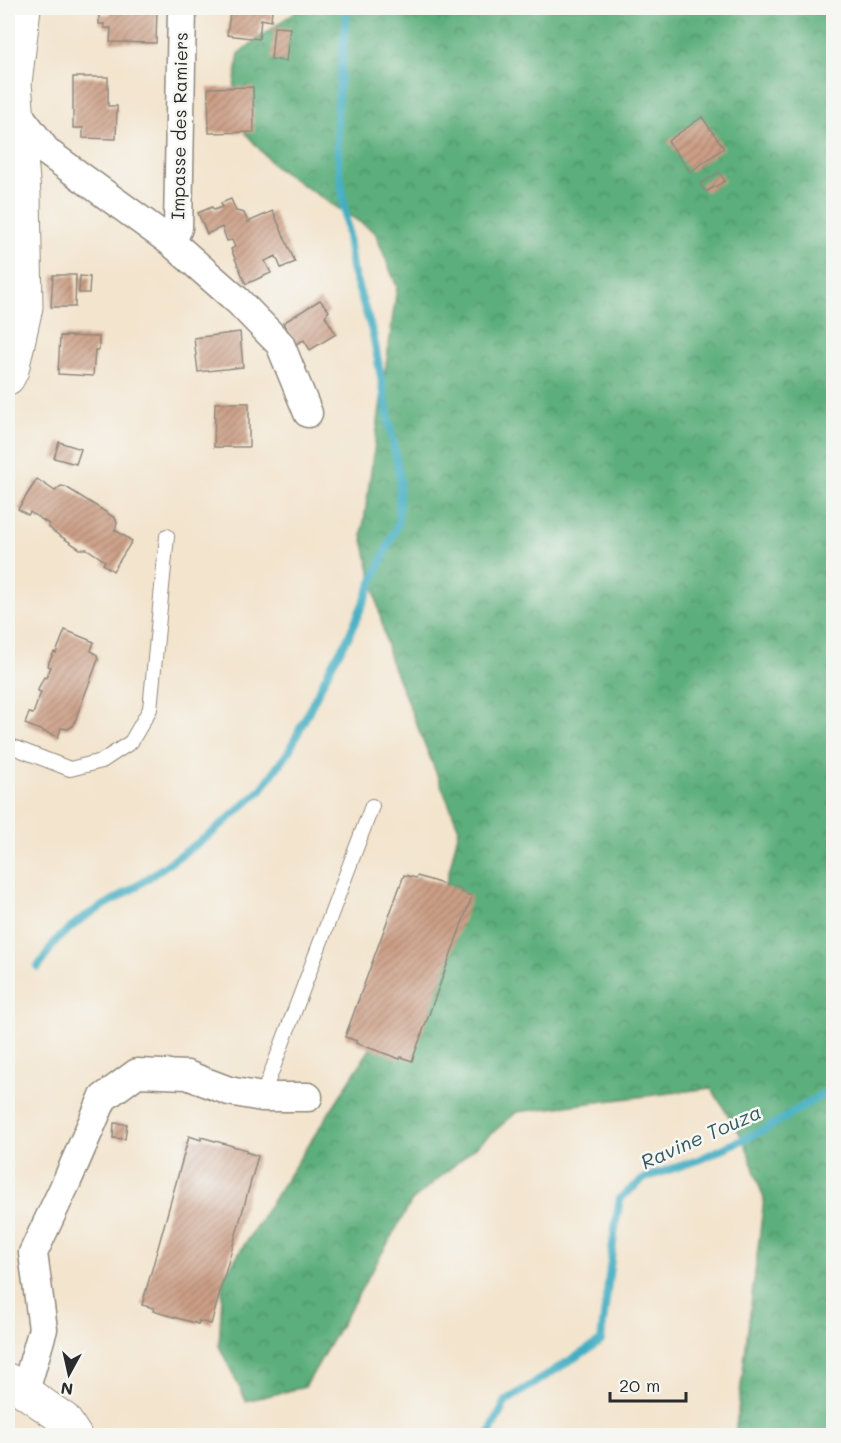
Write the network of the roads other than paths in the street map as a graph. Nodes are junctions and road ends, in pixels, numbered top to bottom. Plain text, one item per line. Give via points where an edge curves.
1 (24, 8) edge
2 (182, 8) edge
3 (18, 114) junction
4 (171, 242) junction
5 (14, 327) edge
6 (8, 378) edge
7 (308, 414) dead end
8 (167, 536) dead end
9 (8, 745) edge
10 (372, 806) dead end
11 (262, 1096) junction
12 (308, 1097) dead end
13 (16, 1386) edge
14 (75, 1436) edge

1 - 3 street via 15,83
2 - 4 street, Impasse des Ramiers via 178,228
3 - 4 street, Impasse des Ramiers via 47,152
3 - 5 street via 26,307
4 - 7 street, Impasse des Ramiers via 280,344
5 - 6 street via 12,370
8 - 9 lane via 150,709 131,742 102,761 70,769
10 - 11 lane
11 - 12 street
11 - 13 street via 229,1091 187,1075 137,1073 103,1098 33,1253 43,1329
13 - 14 street via 64,1419

